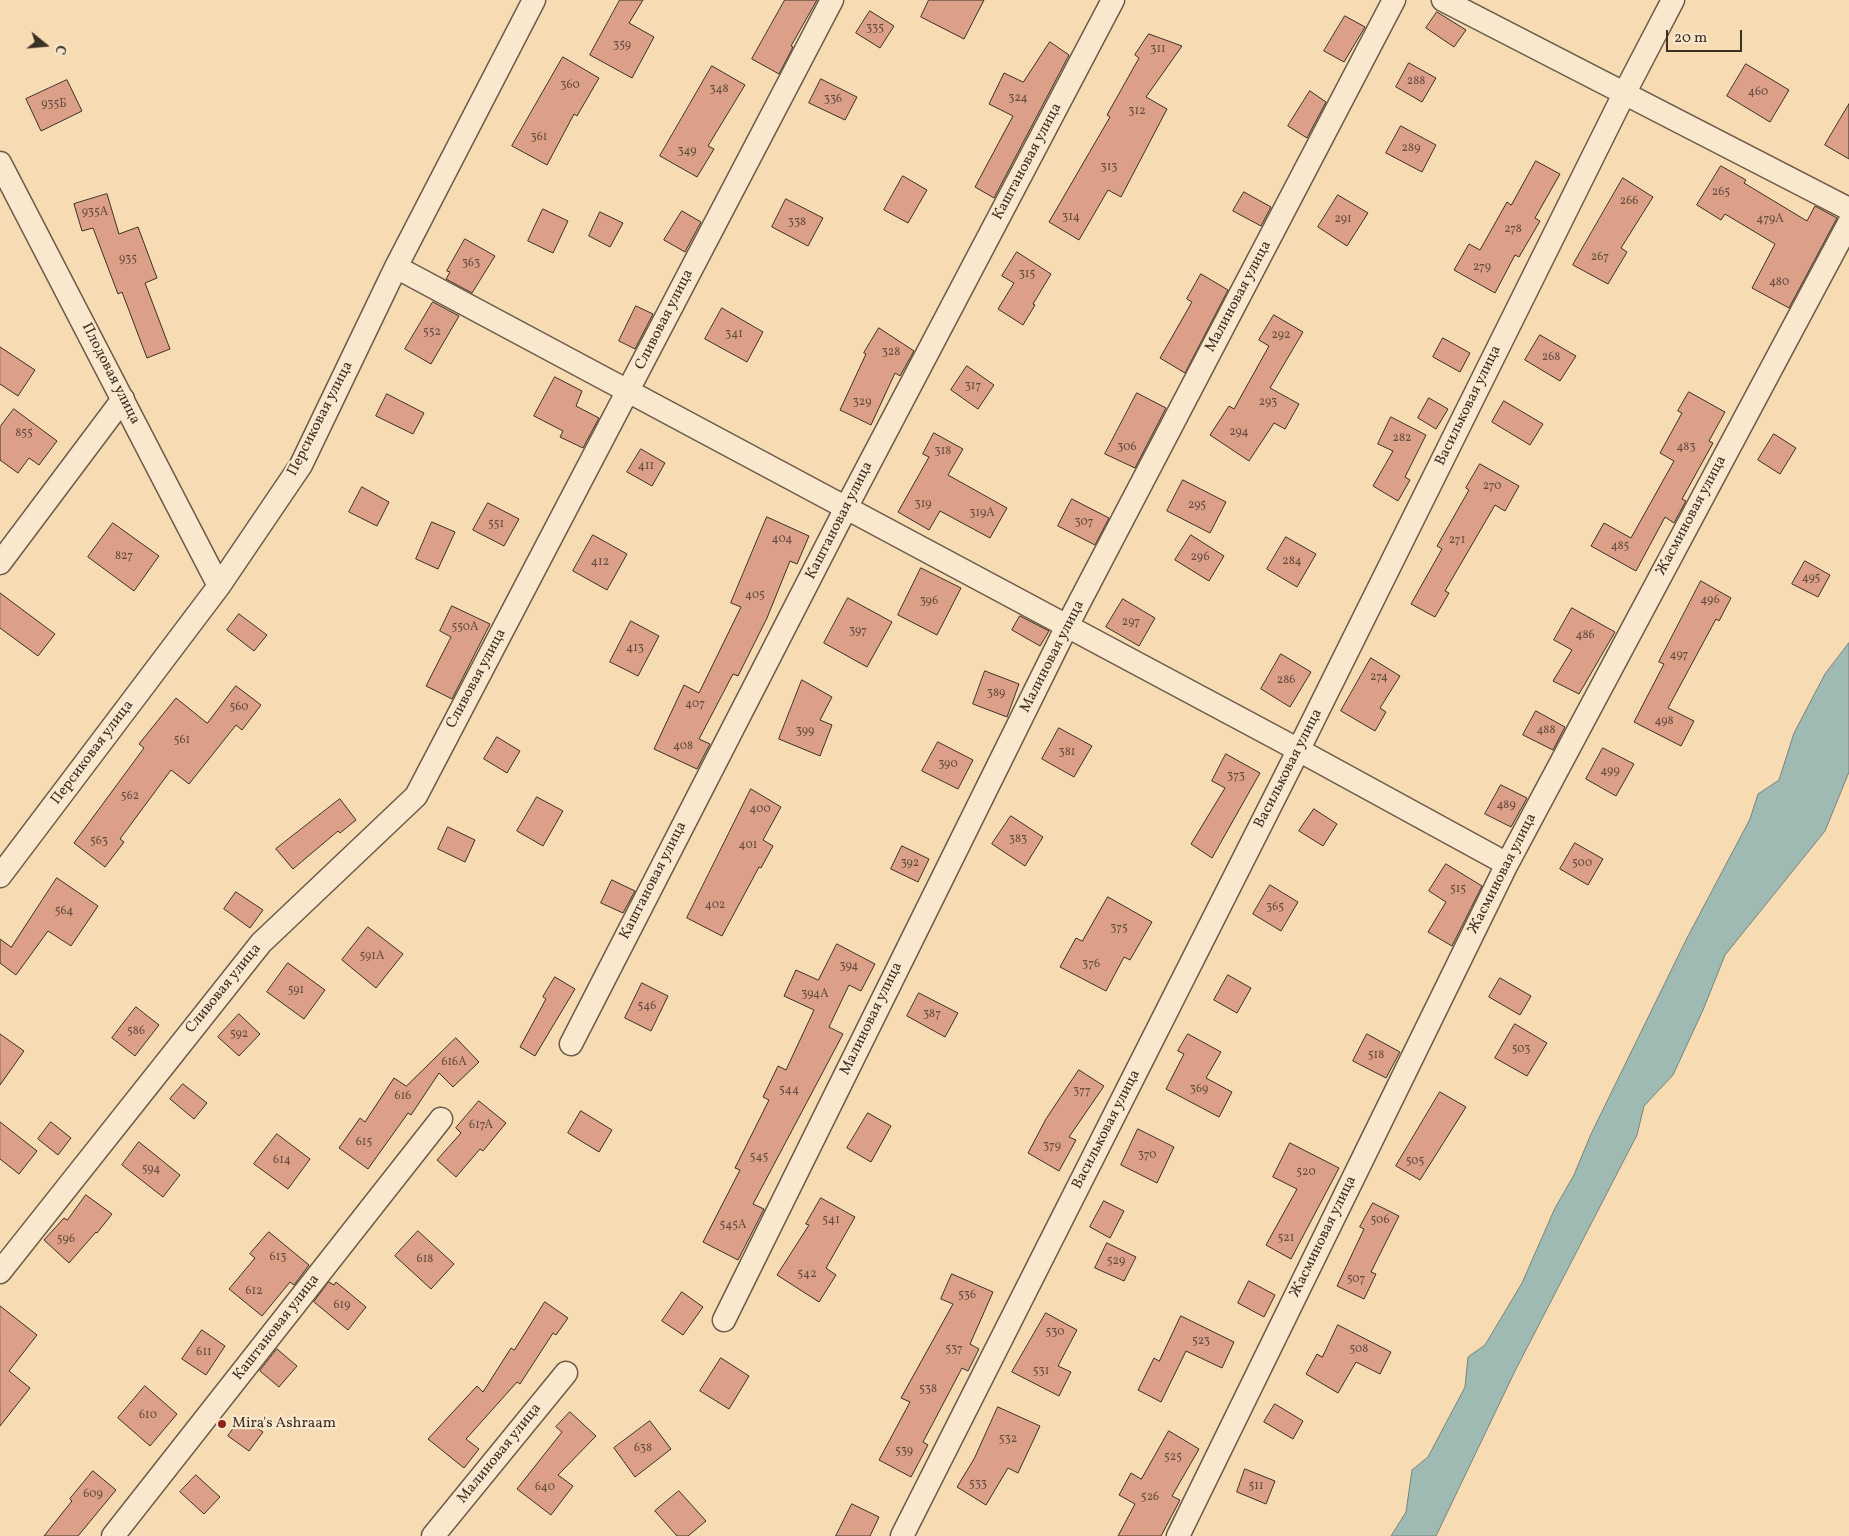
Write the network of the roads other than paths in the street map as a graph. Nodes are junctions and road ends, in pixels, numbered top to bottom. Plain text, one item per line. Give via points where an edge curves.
1 (534, 0) edge
2 (832, 0) edge
3 (1114, 0) edge
4 (1394, 0) edge
5 (1444, 0) edge
6 (1673, 0) edge
7 (1624, 94) junction
8 (0, 163) edge
9 (1849, 208) edge
10 (1849, 223) edge
11 (396, 267) junction
12 (628, 391) junction
13 (123, 400) junction
14 (846, 508) junction
15 (0, 563) edge
16 (219, 586) junction
17 (1067, 626) junction
18 (1298, 750) junction
19 (1506, 864) junction
20 (0, 876) edge
21 (571, 1044) dead end
22 (442, 1119) dead end
23 (0, 1272) edge
24 (724, 1320) dead end
25 (566, 1373) dead end
26 (113, 1536) edge
27 (434, 1536) edge
28 (902, 1536) edge
29 (1178, 1536) edge

1 - 11 street, Персиковая улица
2 - 12 street, Сливовая улица
3 - 14 street, Каштановая улица
4 - 17 street, Малиновая улица
5 - 7 street
6 - 7 street, Васильковая улица
7 - 9 street
7 - 18 street, Васильковая улица
8 - 13 street, Плодовая улица
10 - 19 street, Жасминовая улица
11 - 12 street
11 - 16 street, Персиковая улица via 301,465
12 - 14 street
12 - 23 street, Сливовая улица via 416,796 261,943
13 - 15 street
13 - 16 street, Плодовая улица
14 - 17 street
14 - 21 street, Каштановая улица
16 - 20 street, Персиковая улица
17 - 18 street
17 - 24 street, Малиновая улица
18 - 19 street
18 - 28 street, Васильковая улица
19 - 29 street, Жасминовая улица
22 - 26 street, Каштановая улица
25 - 27 street, Малиновая улица

